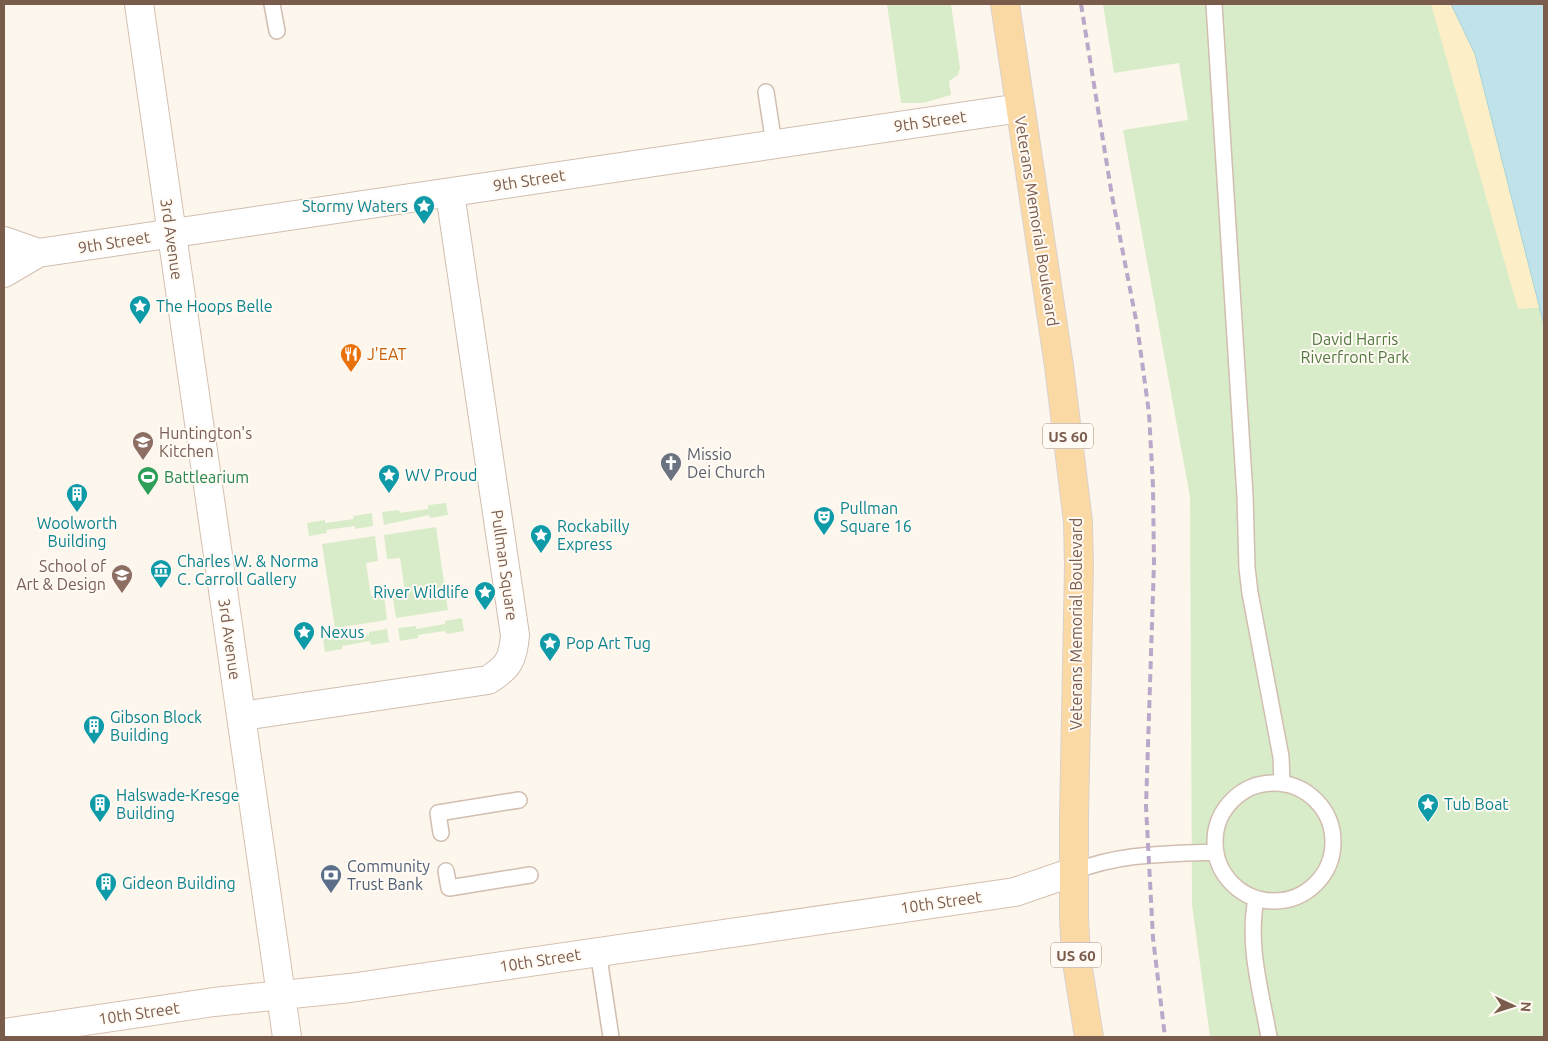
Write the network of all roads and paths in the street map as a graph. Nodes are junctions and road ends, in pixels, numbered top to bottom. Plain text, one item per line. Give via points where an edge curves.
1 (139, 4) edge
2 (272, 4) edge
3 (1005, 4) edge
4 (1214, 4) edge
5 (277, 31) dead end
6 (766, 92) dead end
7 (1020, 108) junction
8 (774, 144) junction
9 (450, 193) junction
10 (170, 233) junction
11 (4, 242) edge
12 (38, 254) junction
13 (4, 273) edge
14 (242, 716) junction
15 (1282, 784) junction
16 (519, 800) dead end
17 (441, 833) dead end
18 (1215, 852) junction
19 (446, 871) dead end
20 (1073, 872) junction
21 (530, 875) dead end
22 (1256, 899) junction
23 (598, 951) junction
24 (281, 996) junction
25 (4, 1033) edge
26 (288, 1037) edge
27 (611, 1037) edge
28 (1089, 1037) edge
29 (1270, 1037) edge

1 - 10 street, 3rd Avenue
2 - 5 lane
3 - 7 main road, Veterans Memorial Boulevard / US 60
4 - 15 lane via 1247,568 1281,757
6 - 8 lane
7 - 8 street, 9th Street
7 - 20 main road, Veterans Memorial Boulevard / US 60 via 1059,366 1078,522
8 - 9 street, 9th Street
9 - 10 street, 9th Street
9 - 14 street, Pullman Square via 515,635 514,654 503,671 488,680
10 - 12 street, 9th Street
10 - 14 street, 3rd Avenue
11 - 12 street, 9th Street
12 - 13 street, 9th Street
14 - 24 street, 3rd Avenue
15 - 18 lane via 1259,785 1240,793 1224,810 1216,830
15 - 22 lane via 1302,790 1319,804 1330,823 1333,844 1328,866 1316,884 1298,896 1277,902
16 - 17 lane via 438,813
18 - 20 lane via 1124,856
18 - 22 lane via 1223,873 1237,889
19 - 21 lane via 449,888
20 - 23 street, 10th Street via 1016,892
20 - 28 main road, Veterans Memorial Boulevard / US 60 via 1076,956
22 - 29 lane via 1252,919 1253,946
23 - 24 street, 10th Street
23 - 27 lane
24 - 25 street, 10th Street via 214,1002
24 - 26 street, 3rd Avenue

